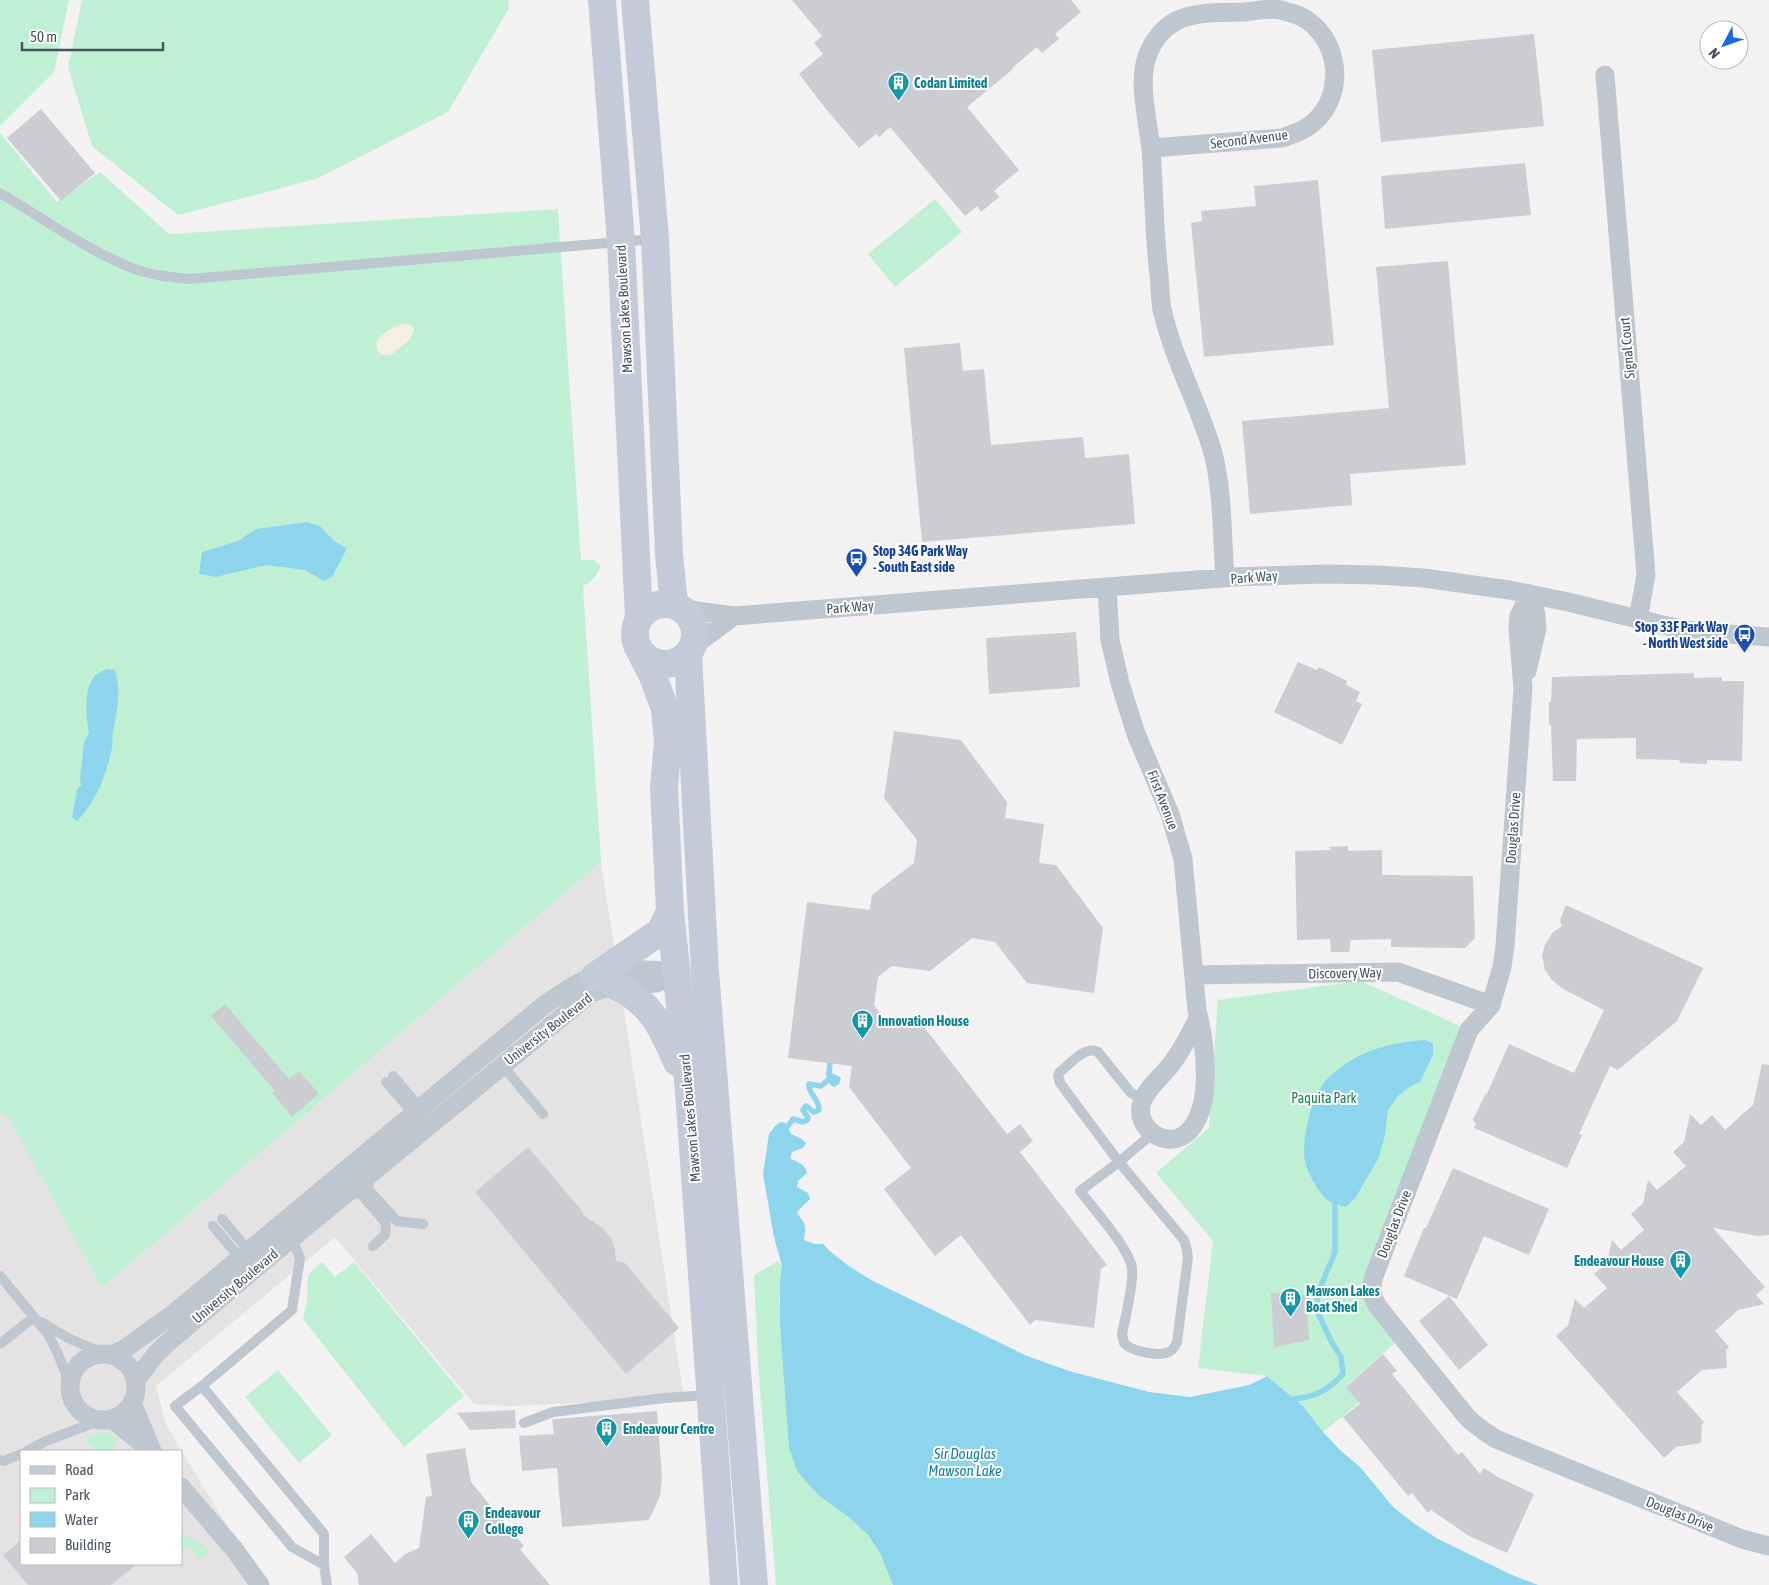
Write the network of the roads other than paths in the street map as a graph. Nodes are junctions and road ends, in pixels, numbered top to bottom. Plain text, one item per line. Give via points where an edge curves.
1 (602, 0) edge
2 (635, 0) edge
3 (1605, 75) dead end
4 (1151, 148) junction
5 (0, 193) edge
6 (655, 239) junction
7 (621, 242) junction
8 (1225, 578) junction
9 (1107, 587) junction
10 (1530, 594) junction
11 (678, 607) junction
12 (734, 616) junction
13 (639, 618) junction
14 (1638, 619) junction
15 (1769, 638) edge
16 (691, 651) junction
17 (642, 655) junction
18 (670, 911) junction
19 (705, 971) junction
20 (675, 972) junction
21 (1194, 975) junction
22 (605, 981) junction
23 (1490, 1005) junction
24 (1199, 1017) junction
25 (502, 1065) junction
26 (390, 1079) dead end
27 (689, 1091) junction
28 (1143, 1099) junction
29 (417, 1112) junction
30 (543, 1114) dead end
31 (1152, 1134) junction
32 (1120, 1162) junction
33 (361, 1185) junction
34 (298, 1210) junction
35 (222, 1219) dead end
36 (423, 1224) dead end
37 (213, 1226) dead end
38 (292, 1238) junction
39 (372, 1246) dead end
40 (245, 1255) junction
41 (0, 1276) edge
42 (34, 1317) junction
43 (0, 1344) edge
44 (107, 1355) junction
45 (136, 1381) junction
46 (70, 1384) junction
47 (202, 1386) junction
48 (711, 1395) junction
49 (132, 1403) junction
50 (106, 1419) junction
51 (524, 1423) dead end
52 (29, 1450) edge
53 (151, 1450) edge
54 (152, 1450) edge
55 (20, 1454) edge
56 (0, 1460) edge
57 (182, 1488) edge
58 (1769, 1546) edge
59 (324, 1565) junction
60 (260, 1585) edge
61 (328, 1585) edge
62 (724, 1585) edge
63 (754, 1585) edge

1 - 7 street, Mawson Lakes Boulevard
2 - 6 street
3 - 14 street, Signal Court via 1646,575
4 - 4 street, Second Avenue via 1144,86 1146,59 1157,37 1175,21 1192,16 1274,10 1300,16 1325,39 1335,67 1334,90 1323,112 1300,132 1282,138
4 - 8 street, Second Avenue via 1162,309 1213,454
5 - 7 lane via 62,232 131,268 190,279
6 - 7 lane
6 - 11 street via 669,554
7 - 13 street, Mawson Lakes Boulevard
8 - 9 street, Park Way
8 - 10 street, Park Way via 1377,575 1434,579
9 - 12 street, Park Way
9 - 21 street, First Avenue via 1110,640 1120,682 1136,734 1170,814 1183,859
10 - 14 street, Park Way
10 - 23 street, Douglas Drive via 1537,628 1523,688 1505,946
11 - 12 street, Park Way
11 - 13 street via 654,606
11 - 16 street via 690,616 694,626 696,636
12 - 16 street
13 - 17 street via 635,637
14 - 15 street, Park Way via 1699,632
16 - 17 street via 680,662 670,665 650,661
16 - 19 street, Mawson Lakes Boulevard
17 - 18 street, Mawson Lakes Boulevard via 666,717 668,742 664,787
18 - 20 street, Mawson Lakes Boulevard
18 - 22 street via 661,931
19 - 20 street
19 - 63 street, Mawson Lakes Boulevard
20 - 22 street, University Boulevard via 616,972
20 - 27 street, Mawson Lakes Boulevard
21 - 23 street, Discovery Way via 1398,972
21 - 24 street, First Avenue
22 - 25 street, University Boulevard via 602,988
22 - 27 street via 641,1002 662,1028
22 - 29 street, University Boulevard via 576,984 543,1006
23 - 58 street, Douglas Drive via 1469,1030 1374,1276 1372,1297 1478,1428 1742,1539
24 - 28 street via 1172,1063
24 - 31 street, First Avenue via 1205,1085 1200,1114 1188,1132 1178,1138 1167,1139
25 - 30 lane
25 - 33 street, University Boulevard
26 - 29 lane
27 - 48 street, Mawson Lakes Boulevard
28 - 31 street via 1140,1108 1142,1119
28 - 32 lane via 1131,1093 1094,1050 1087,1050 1058,1075 1060,1083
29 - 34 street, University Boulevard
31 - 32 lane
32 - 32 lane via 1186,1246 1188,1257 1177,1342 1164,1354 1133,1350 1124,1343 1122,1334 1133,1274 1131,1262 1080,1191
33 - 34 lane via 345,1181 316,1205
33 - 36 lane via 397,1221
33 - 38 street, University Boulevard
33 - 39 lane via 361,1194 386,1224 385,1235
34 - 40 street, University Boulevard
35 - 40 lane
37 - 40 lane
38 - 45 street, University Boulevard via 165,1345
38 - 47 lane via 300,1258 292,1310
40 - 44 street, University Boulevard via 152,1331 123,1350
41 - 42 lane
42 - 43 lane
42 - 44 lane via 68,1338
42 - 46 lane via 48,1334
44 - 45 street via 128,1365
44 - 46 street via 94,1355 81,1362
45 - 49 street
46 - 50 street via 72,1398 78,1408 89,1416
47 - 59 lane via 324,1534
47 - 59 lane via 175,1406 292,1547
48 - 51 lane via 553,1412
48 - 62 street, Mawson Lakes Boulevard
49 - 50 street via 124,1412
49 - 54 street
50 - 52 lane
50 - 53 street
55 - 56 lane
57 - 60 street
59 - 61 lane

